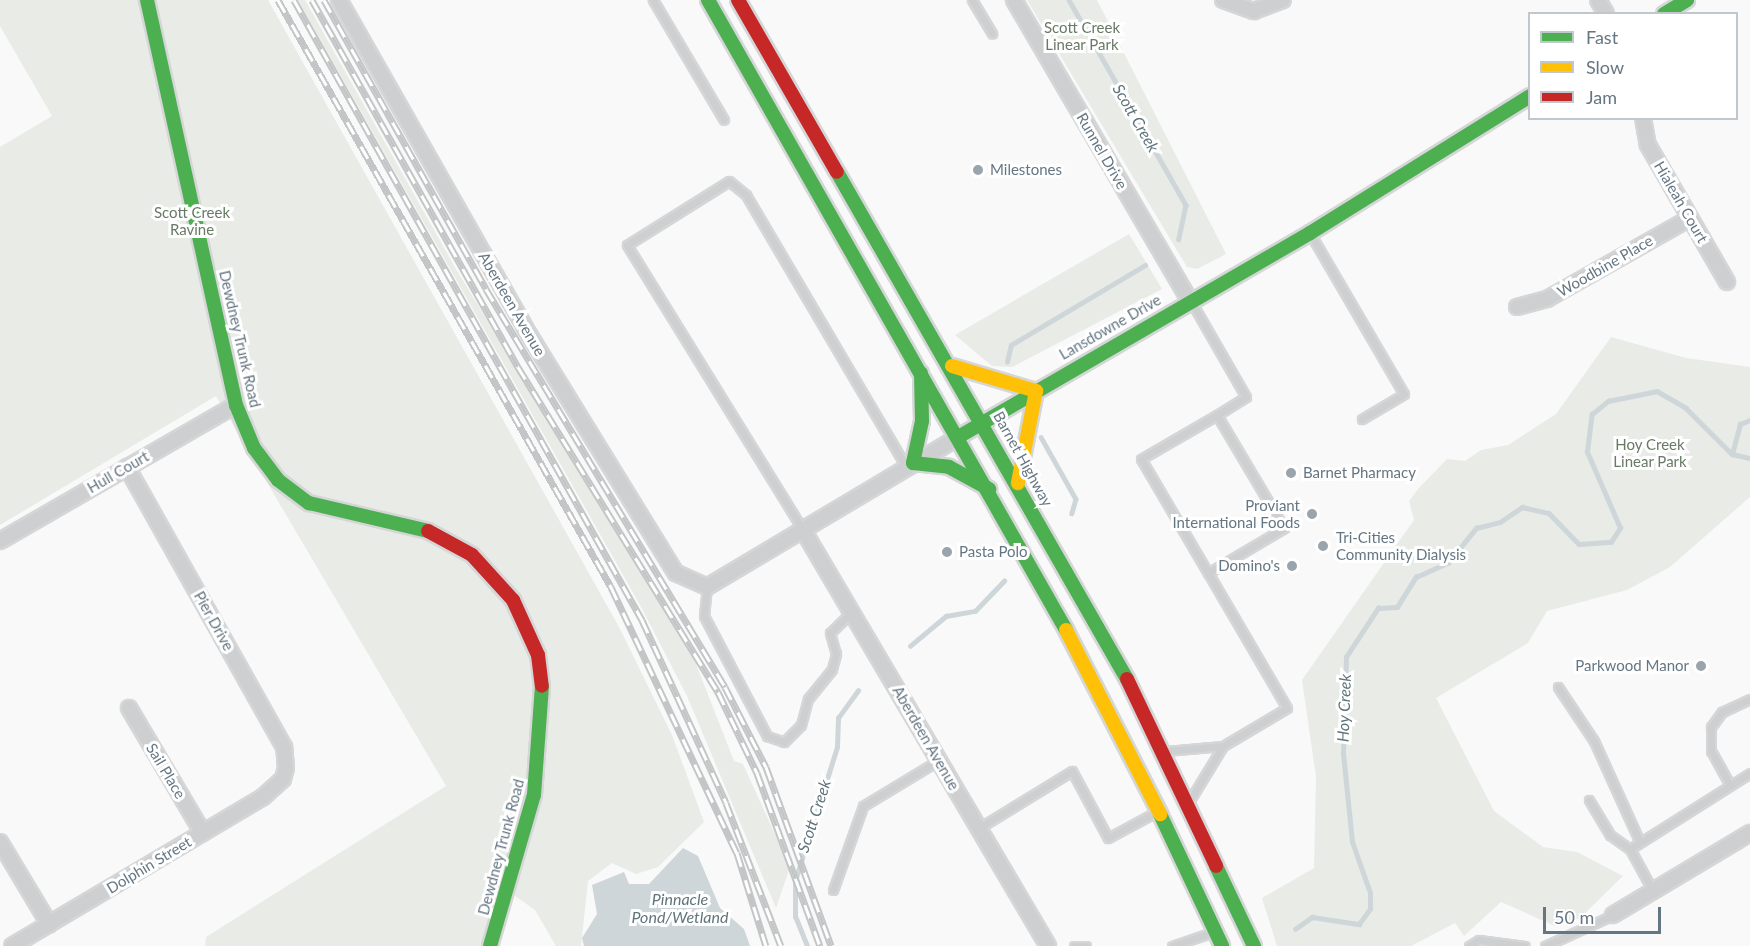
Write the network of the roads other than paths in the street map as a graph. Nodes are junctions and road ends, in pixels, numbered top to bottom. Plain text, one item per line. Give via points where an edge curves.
1 (147, 0) edge
2 (339, 0) edge
3 (653, 0) edge
4 (708, 0) edge
5 (738, 0) edge
6 (972, 0) edge
7 (1014, 0) edge
8 (1223, 0) edge
9 (1283, 0) edge
10 (1687, 0) edge
11 (1667, 12) edge
12 (992, 33) dead end
13 (1528, 97) edge
14 (724, 120) dead end
15 (1643, 120) edge
16 (1690, 218) junction
17 (1310, 233) junction
18 (1727, 282) dead end
19 (1190, 301) junction
20 (1517, 307) dead end
21 (951, 366) junction
22 (921, 370) junction
23 (1036, 391) junction
24 (236, 405) junction
25 (1217, 415) junction
26 (1362, 419) dead end
27 (983, 422) junction
28 (960, 436) junction
29 (910, 465) junction
30 (127, 467) junction
31 (1018, 483) junction
32 (990, 490) junction
33 (803, 530) junction
34 (0, 541) edge
35 (1208, 573) junction
36 (707, 586) junction
37 (852, 612) junction
38 (1558, 687) dead end
39 (1750, 699) edge
40 (129, 708) dead end
41 (1223, 746) junction
42 (1164, 752) junction
43 (939, 760) junction
44 (1750, 773) edge
45 (283, 778) joint
46 (1730, 785) junction
47 (1589, 800) dead end
48 (1189, 801) junction
49 (1162, 809) junction
50 (979, 828) junction
51 (203, 833) junction
52 (1750, 833) edge
53 (1639, 840) junction
54 (0, 843) edge
55 (1629, 849) junction
56 (833, 890) dead end
57 (1653, 891) junction
58 (1613, 915) joint
59 (49, 924) junction
60 (1216, 931) junction
61 (12, 946) edge
62 (490, 946) edge
63 (1048, 946) edge
64 (1074, 946) edge
65 (1086, 946) edge
66 (1172, 946) edge
67 (1222, 946) edge
68 (1254, 946) edge
69 (1469, 946) edge
70 (1525, 946) edge
71 (1545, 946) edge

1 - 24 main road, Dewdney Trunk Road
2 - 36 street, Aberdeen Avenue via 525,328 676,573
3 - 14 lane
4 - 22 main road
5 - 21 main road, Barnet Highway via 804,122
6 - 12 lane
7 - 19 street, Runnel Drive
8 - 9 street via 1254,11
10 - 11 main road
13 - 17 main road, Lansdowne Drive
15 - 16 street, Hialeah Court via 1648,145
16 - 18 street, Hialeah Court
16 - 20 street, Woodbine Place via 1547,299
17 - 19 main road, Lansdowne Drive
17 - 26 lane via 1404,394
19 - 23 main road, Lansdowne Drive
19 - 25 lane via 1246,397
21 - 23 main road
21 - 27 main road, Barnet Highway
22 - 28 main road
22 - 29 main road via 921,421
23 - 27 main road, Lansdowne Drive
23 - 31 main road
24 - 30 street, Hull Court
24 - 62 main road, Dewdney Trunk Road via 257,454 289,490 329,511 415,527 448,540 493,575 524,620 543,679 543,744 523,842
25 - 35 lane via 1284,528
25 - 35 lane via 1141,459
27 - 28 main road, Lansdowne Drive
27 - 31 main road, Barnet Highway
28 - 29 street, Lansdowne Drive
28 - 32 main road
29 - 32 main road via 949,467
29 - 33 street, Lansdowne Drive
29 - 33 lane via 746,195 729,181 627,245
30 - 34 street, Hull Court
30 - 45 street, Pier Drive via 284,747
31 - 42 main road, Barnet Highway
32 - 49 main road
33 - 36 street, Lansdowne Drive
33 - 37 street, Aberdeen Avenue
35 - 41 lane via 1287,708
36 - 37 lane via 704,616 767,736 784,742 801,725 808,699 832,669 836,654 830,633
37 - 43 street, Aberdeen Avenue
38 - 53 lane via 1594,741
39 - 46 lane via 1722,712 1711,727 1711,751
40 - 51 street, Sail Place
41 - 42 lane
41 - 48 lane
42 - 48 main road, Barnet Highway
43 - 50 street, Aberdeen Avenue
43 - 56 lane via 863,806
44 - 46 lane
45 - 51 street, Dolphin Street
46 - 53 lane
47 - 55 lane via 1610,835
48 - 68 main road, Barnet Highway
49 - 50 lane via 1108,838 1072,771
49 - 60 main road
50 - 63 street, Aberdeen Avenue
51 - 59 street, Dolphin Street
52 - 57 street
53 - 55 lane
54 - 59 street
55 - 57 lane
57 - 58 street
58 - 71 lane
59 - 61 street, Dolphin Street
60 - 66 lane
60 - 67 main road
64 - 65 lane via 1082,942
69 - 70 lane via 1479,940

